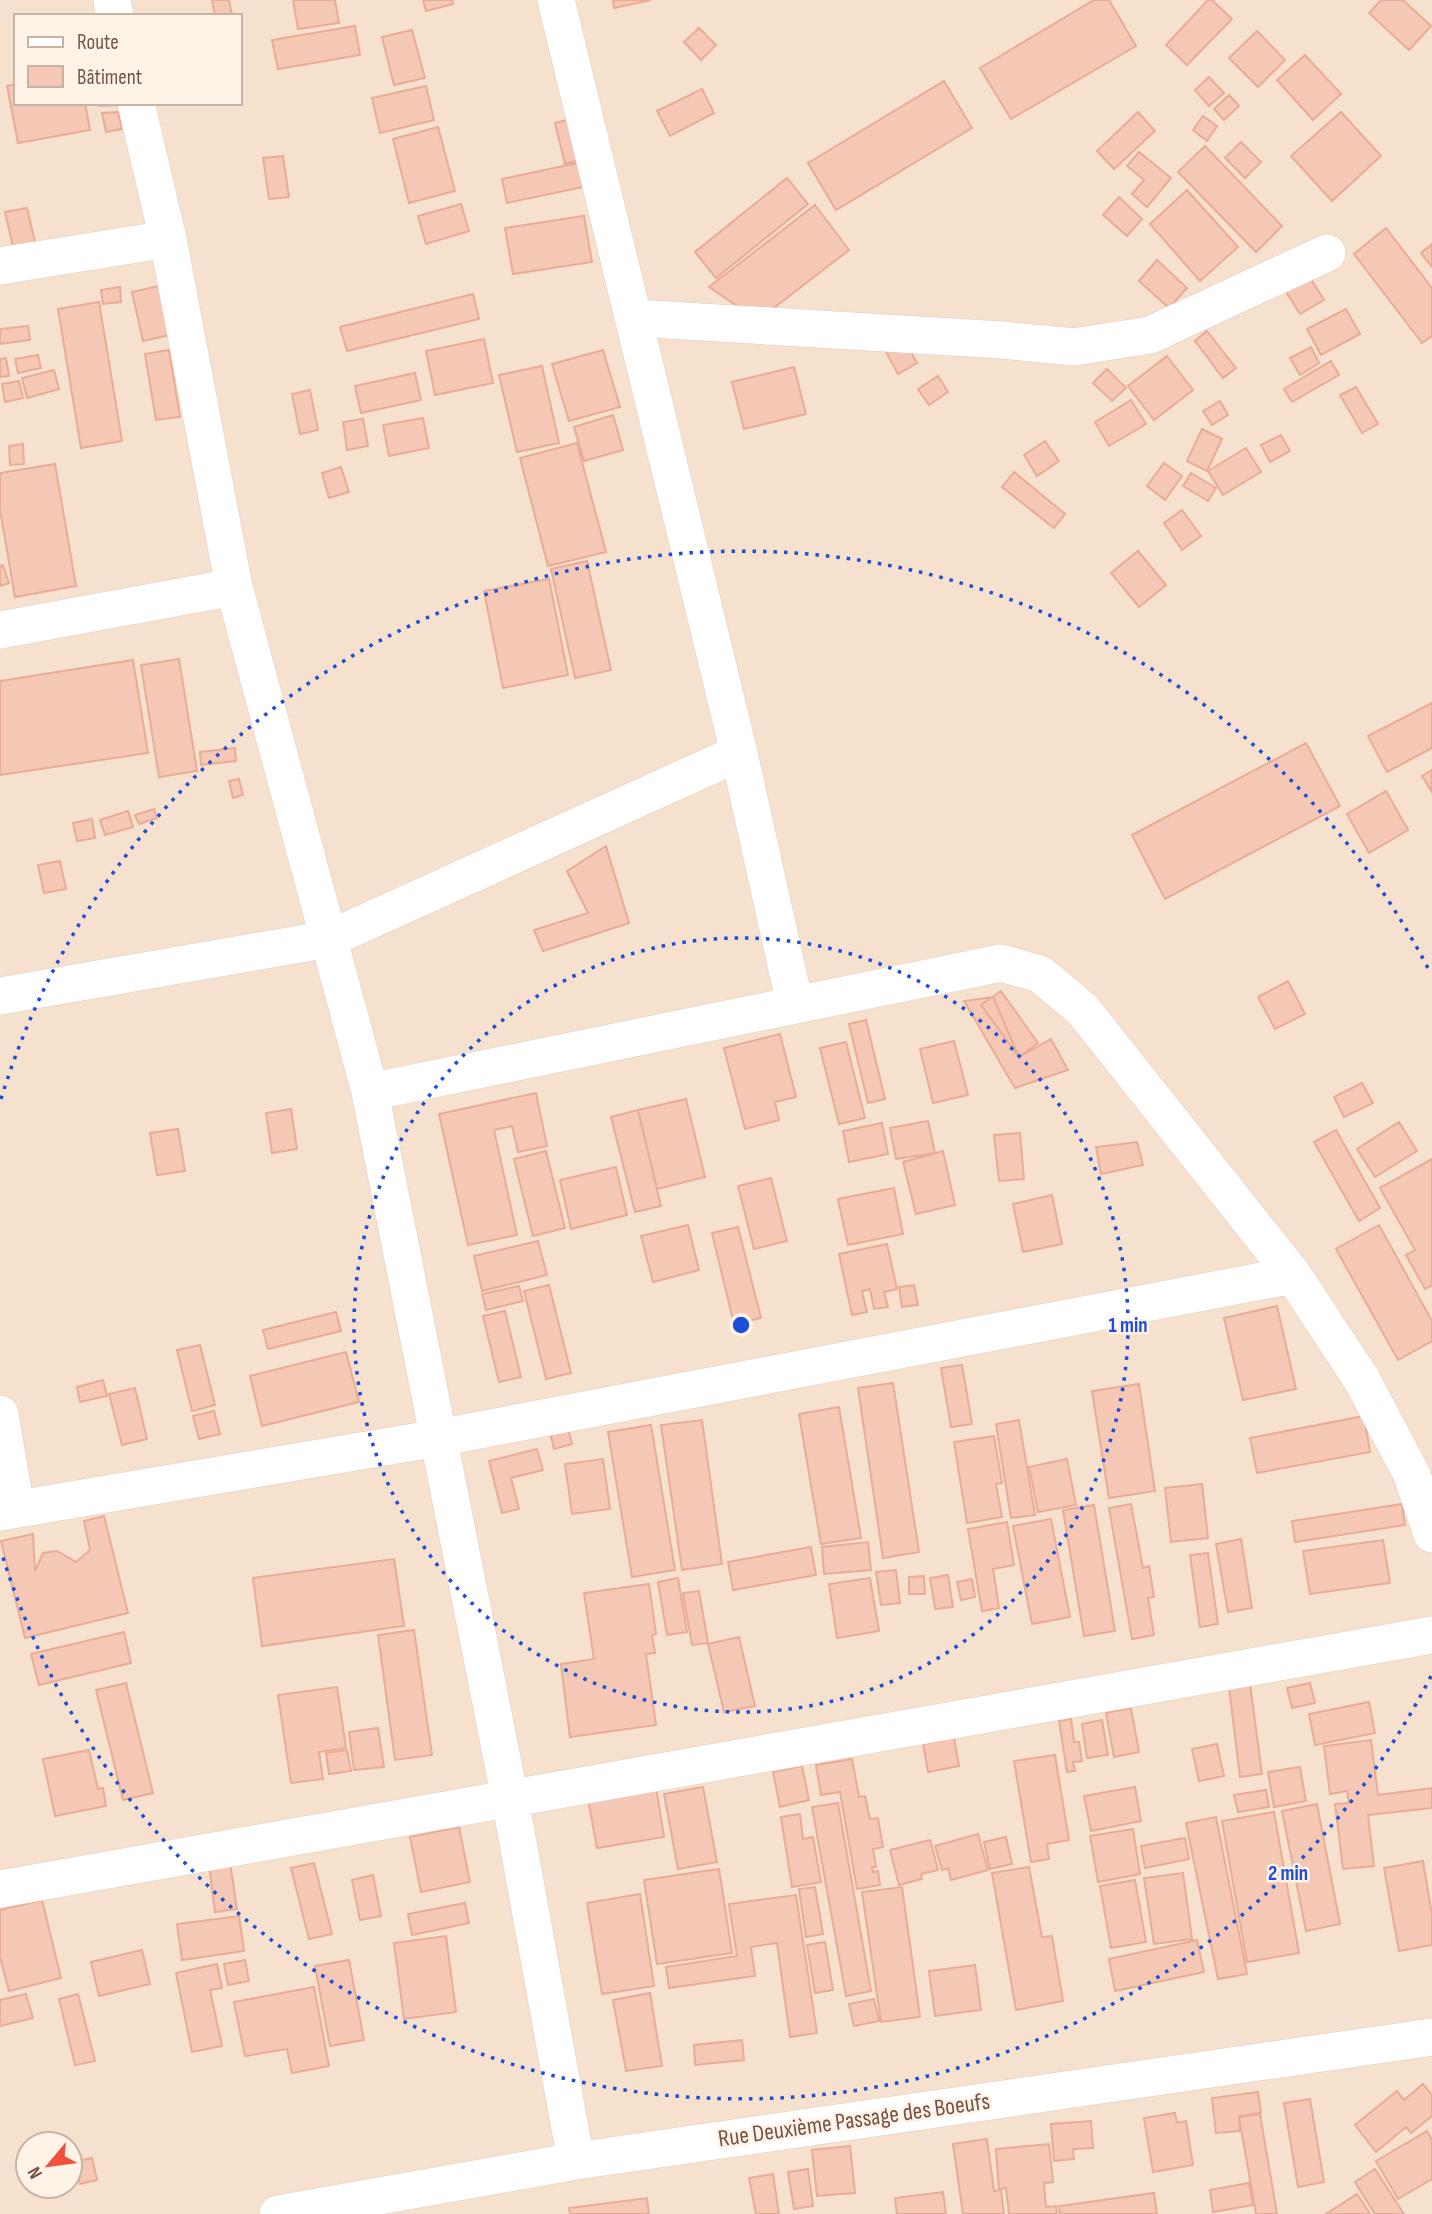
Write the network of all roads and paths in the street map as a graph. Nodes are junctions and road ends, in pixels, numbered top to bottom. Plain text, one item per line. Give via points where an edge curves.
1 (556, 0) edge
2 (136, 105) edge
3 (168, 239) junction
4 (1327, 253) dead end
5 (0, 266) edge
6 (635, 318) junction
7 (234, 587) junction
8 (0, 630) edge
9 (739, 753) junction
10 (329, 939) junction
11 (0, 996) edge
12 (794, 1005) junction
13 (370, 1092) junction
14 (1293, 1275) junction
15 (0, 1413) edge
16 (438, 1438) junction
17 (8, 1511) edge
18 (1432, 1534) edge
19 (1432, 1634) edge
20 (510, 1799) junction
21 (0, 1889) edge
22 (1432, 2037) edge
23 (576, 2161) junction
24 (330, 2209) edge
25 (278, 2214) edge

1 - 6 street
2 - 3 street
3 - 5 street
3 - 7 street
4 - 6 street via 1150,335 1074,347
6 - 9 street
7 - 8 street
7 - 10 street
9 - 10 street
9 - 12 street
10 - 11 street
10 - 13 street
12 - 13 street
12 - 14 street via 1001,963 1040,974 1083,1010
13 - 16 street
14 - 16 street
14 - 18 street via 1368,1392 1412,1475
15 - 17 street
16 - 17 street
16 - 20 street
19 - 20 street
20 - 21 street
20 - 23 street
22 - 23 street, Rue Deuxième Passage des Boeufs
23 - 24 street, Rue Deuxième Passage des Boeufs
24 - 25 street, Rue Deuxième Passage des Boeufs

